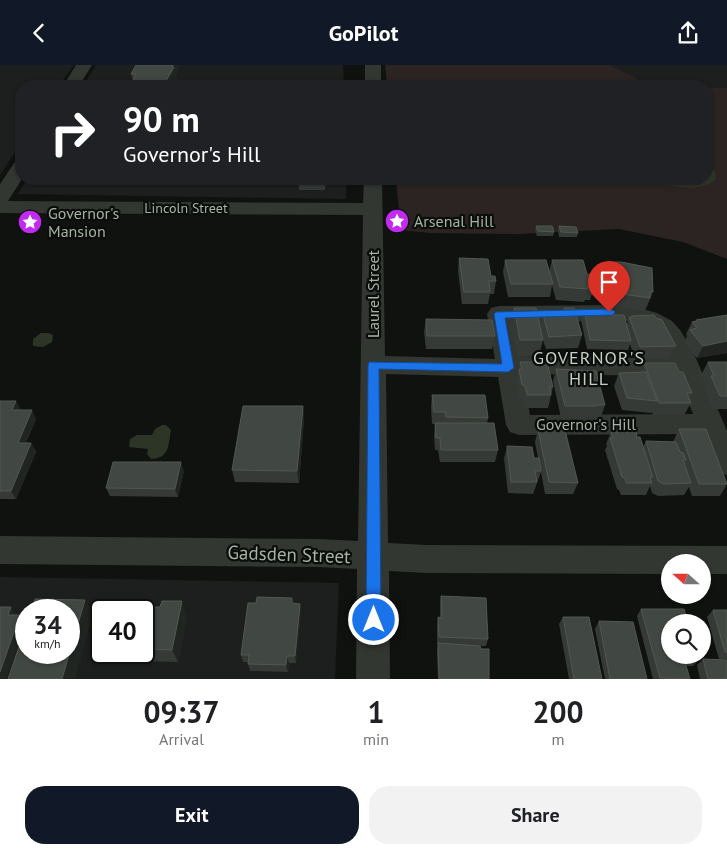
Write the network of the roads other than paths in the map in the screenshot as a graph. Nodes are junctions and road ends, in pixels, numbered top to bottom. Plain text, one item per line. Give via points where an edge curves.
1 (84, 65) edge
2 (373, 65) edge
3 (75, 80) edge
4 (373, 80) edge
5 (15, 175) edge
6 (373, 185) edge
7 (0, 199) edge
8 (0, 207) edge
9 (373, 209) junction
10 (373, 365) junction
11 (508, 367) junction
12 (687, 367) junction
13 (710, 423) junction
14 (727, 465) edge
15 (0, 550) edge
16 (374, 557) junction
17 (727, 560) edge
18 (373, 679) edge

1 - 3 street
2 - 4 street
5 - 7 street
6 - 9 street, Laurel Street
8 - 9 street, Lincoln Street
9 - 10 street, Laurel Street
10 - 11 street
10 - 16 street, Laurel Street
11 - 12 street
11 - 12 street, Governor's Hill via 499,314 609,312 643,317 666,329
11 - 13 street, Governor's Hill via 519,425
12 - 13 street, Governor's Hill
13 - 14 street, Governor's Hill
15 - 16 street, Gadsden Street via 319,553
16 - 17 street, Gadsden Street
16 - 18 street, Laurel Street

